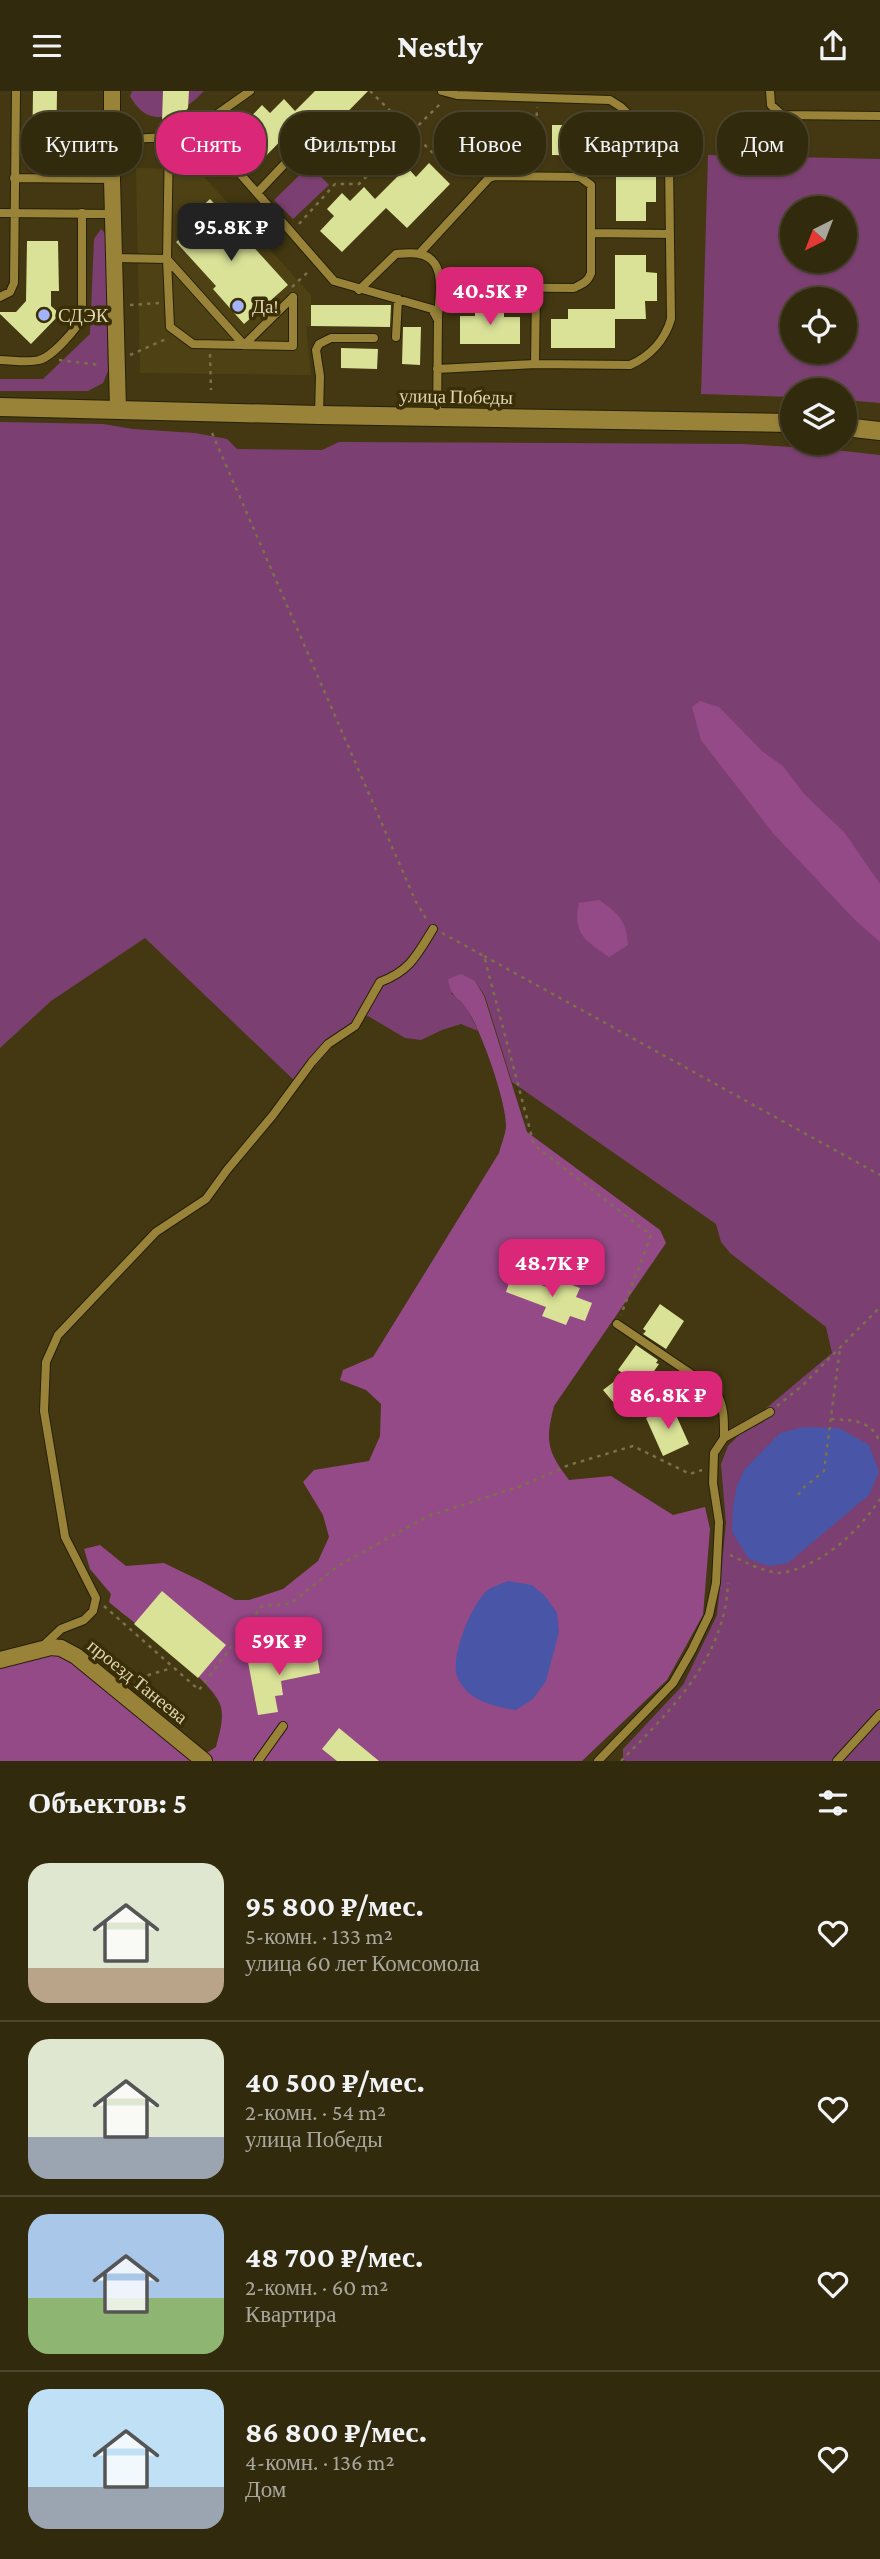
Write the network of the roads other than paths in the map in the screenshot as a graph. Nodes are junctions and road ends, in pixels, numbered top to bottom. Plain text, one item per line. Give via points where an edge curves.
1 (16, 91) edge
2 (112, 91) edge
3 (250, 91) edge
4 (770, 91) edge
5 (445, 93) edge
6 (112, 112) edge
7 (220, 112) edge
8 (880, 116) edge
9 (280, 169) edge
10 (112, 175) edge
11 (168, 175) edge
12 (241, 175) edge
13 (14, 178) junction
14 (112, 179) junction
15 (257, 193) junction
16 (0, 213) edge
17 (14, 213) junction
18 (82, 213) junction
19 (114, 214) junction
20 (591, 233) junction
21 (670, 234) junction
22 (419, 254) junction
23 (115, 258) junction
24 (167, 259) junction
25 (440, 287) junction
26 (536, 287) junction
27 (359, 290) junction
28 (0, 297) edge
29 (398, 299) junction
30 (438, 320) junction
31 (396, 337) dead end
32 (373, 338) dead end
33 (244, 345) junction
34 (0, 361) edge
35 (535, 364) junction
36 (437, 369) junction
37 (0, 407) edge
38 (118, 409) junction
39 (319, 415) junction
40 (437, 417) junction
41 (780, 423) edge
42 (857, 429) edge
43 (880, 432) edge
44 (433, 929) road end
45 (617, 1324) road end
46 (770, 1412) road end
47 (723, 1438) junction
48 (38, 1650) junction
49 (0, 1660) edge
50 (880, 1714) edge
51 (283, 1726) dead end
52 (204, 1761) edge
53 (258, 1761) edge
54 (598, 1761) edge
55 (837, 1761) edge

1 - 13 lane
2 - 6 street
3 - 7 lane
4 - 8 lane via 771,105 782,115
5 - 21 lane via 610,100 665,150
9 - 15 lane
10 - 14 street
11 - 24 lane
12 - 15 lane
13 - 14 lane
13 - 17 lane
14 - 19 street
15 - 27 lane via 334,281
16 - 17 lane
17 - 18 lane
17 - 28 lane via 14,283
18 - 19 lane
18 - 34 lane via 79,325 38,361
19 - 23 street
20 - 21 lane
20 - 22 lane via 591,185 587,180 495,176
20 - 26 lane via 589,279 574,288
21 - 35 lane via 671,319 648,354 630,365
22 - 25 lane via 432,259 438,268
22 - 27 lane via 396,254
23 - 24 lane
23 - 38 street
24 - 33 lane
24 - 33 lane via 170,327 193,344
25 - 26 lane
25 - 30 lane
26 - 35 lane
27 - 29 lane
29 - 30 lane via 427,306
29 - 31 lane
30 - 36 lane
32 - 39 lane via 331,338 319,344
33 - 33 lane via 293,297 293,346
35 - 36 lane
36 - 40 lane
37 - 38 street, улица Победы
38 - 39 street, улица Победы
39 - 40 street, улица Победы
40 - 41 street, улица Победы
42 - 43 street
44 - 48 lane via 411,964 380,982 355,1026 328,1044 312,1062 206,1199 156,1232 58,1335 46,1362 44,1411 65,1537 96,1598 93,1611 84,1620 61,1629
45 - 47 lane via 715,1391 724,1412
46 - 47 lane
47 - 54 lane via 714,1454 719,1522 716,1583 709,1615 673,1683
48 - 49 street, проезд Танеева
48 - 52 street, проезд Танеева via 61,1648 76,1656
50 - 55 lane
51 - 53 lane

